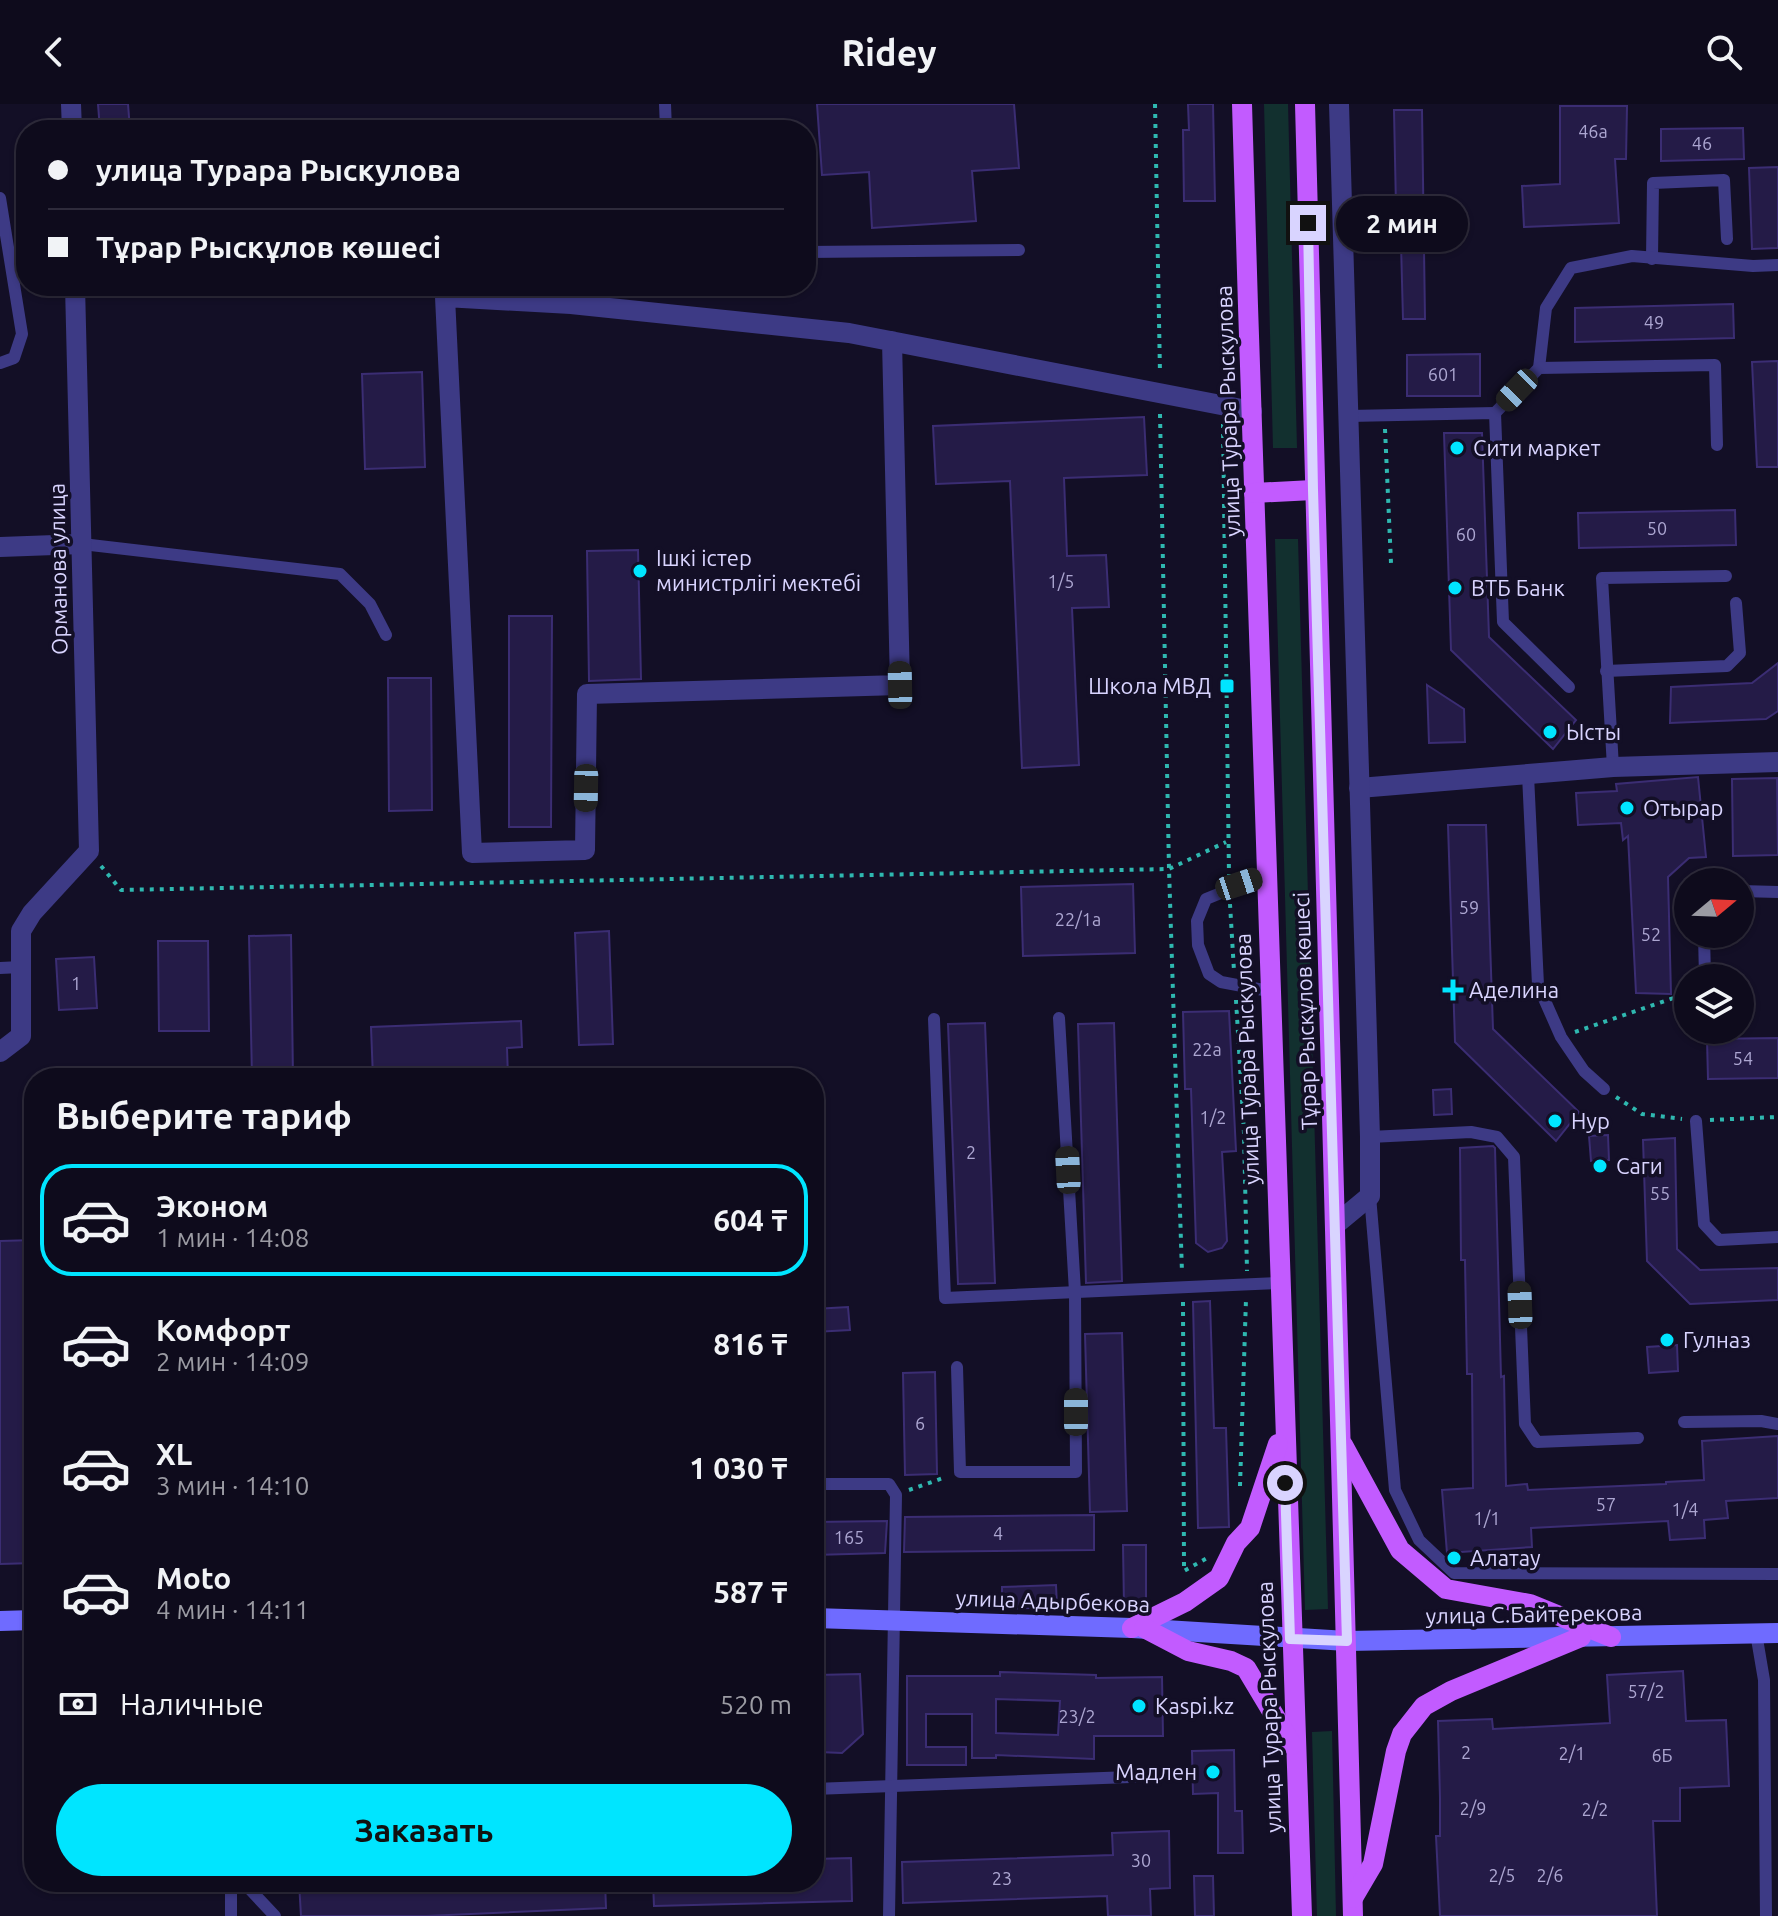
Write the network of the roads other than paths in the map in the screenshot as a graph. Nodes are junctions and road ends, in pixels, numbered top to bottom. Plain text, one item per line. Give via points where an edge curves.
1 (1242, 104) edge
2 (1305, 104) edge
3 (1339, 104) edge
4 (0, 198) edge
5 (1727, 239) dead end
6 (1019, 250) dead end
7 (816, 252) edge
8 (1652, 259) junction
9 (1778, 265) edge
10 (75, 296) edge
11 (892, 341) junction
12 (0, 363) edge
13 (1539, 368) junction
14 (1252, 411) junction
15 (1495, 413) junction
16 (1349, 416) junction
17 (1717, 445) dead end
18 (1313, 490) junction
19 (1254, 493) junction
20 (82, 544) junction
21 (0, 547) edge
22 (1726, 576) dead end
23 (1736, 603) dead end
24 (386, 635) dead end
25 (1606, 671) junction
26 (1569, 687) dead end
27 (1778, 762) edge
28 (1613, 767) junction
29 (1528, 775) junction
30 (1359, 788) junction
31 (1265, 875) junction
32 (1754, 891) edge
33 (1778, 892) edge
34 (10, 968) edge
35 (1269, 991) junction
36 (1059, 1018) dead end
37 (934, 1019) dead end
38 (0, 1052) edge
39 (1604, 1089) road end
40 (1696, 1121) road end
41 (1370, 1137) junction
42 (1370, 1196) junction
43 (1335, 1225) junction
44 (1778, 1237) edge
45 (1277, 1283) junction
46 (1075, 1292) junction
47 (957, 1367) dead end
48 (1684, 1422) dead end
49 (1778, 1424) edge
50 (1283, 1428) junction
51 (1638, 1438) dead end
52 (1342, 1442) junction
53 (824, 1484) edge
54 (1778, 1574) edge
55 (824, 1618) edge
56 (894, 1619) junction
57 (24, 1620) edge
58 (0, 1621) edge
59 (1138, 1628) junction
60 (1756, 1633) junction
61 (1778, 1633) edge
62 (1581, 1637) junction
63 (1611, 1637) junction
64 (1290, 1639) junction
65 (1347, 1641) junction
66 (1764, 1680) junction
67 (1778, 1680) edge
68 (1295, 1749) junction
69 (1157, 1776) dead end
70 (890, 1787) junction
71 (824, 1789) edge
72 (231, 1892) edge
73 (252, 1892) edge
74 (1353, 1907) edge
75 (231, 1916) edge
76 (275, 1916) edge
77 (889, 1916) edge
78 (1302, 1916) edge
79 (1766, 1916) edge

1 - 14 main road, улица Турара Рыскулова
2 - 18 main road, Тұрар Рыскұлов көшесі
3 - 16 street
4 - 12 lane via 22,334 14,358
5 - 8 lane via 1724,180 1653,183
6 - 7 lane
8 - 9 lane
8 - 13 lane via 1632,256 1571,268 1546,308
10 - 20 street, Орманова улица
11 - 11 street via 571,304 445,297 472,853 585,850 587,694 900,685
11 - 14 street
13 - 15 lane
13 - 17 lane via 1715,365
14 - 19 main road, улица Турара Рыскулова
15 - 16 lane
15 - 26 lane via 1503,622
16 - 30 street
18 - 19 main road
18 - 43 main road, Тұрар Рыскұлов көшесі
19 - 31 main road, улица Турара Рыскулова
20 - 21 street
20 - 24 lane via 340,574 370,604
20 - 34 street, Орманова улица via 89,851 32,913
22 - 25 lane via 1602,578
23 - 25 lane via 1740,653 1727,666
25 - 28 lane
27 - 28 street
28 - 29 street
29 - 30 street
29 - 39 lane via 1538,985 1561,1037
30 - 41 street
31 - 35 main road, улица Турара Рыскулова
31 - 35 lane via 1206,899 1197,921 1198,945 1209,974 1221,982
32 - 33 lane
34 - 38 street via 21,1036
35 - 45 main road, улица Турара Рыскулова
36 - 46 lane
37 - 46 lane via 945,1298
40 - 44 lane via 1704,1224 1719,1240
41 - 42 street
41 - 51 lane via 1471,1132 1497,1137 1514,1157 1525,1424 1537,1442
42 - 43 street
42 - 54 lane via 1395,1490 1419,1540 1454,1573
43 - 52 main road, Тұрар Рыскұлов көшесі
45 - 46 lane
45 - 50 main road, улица Турара Рыскулова
46 - 47 lane via 1076,1472 960,1472
48 - 49 lane
50 - 59 main road via 1250,1528 1219,1578
50 - 64 main road, улица Турара Рыскулова
52 - 63 main road via 1395,1542 1446,1589 1530,1604
52 - 65 main road, Тұрар Рыскұлов көшесі
53 - 56 lane via 889,1484 896,1495
55 - 56 main road, улица Адырбекова
56 - 59 main road, улица Адырбекова
56 - 70 lane
57 - 58 main road
59 - 64 main road, улица Адырбекова
59 - 68 main road via 1188,1651 1246,1668
60 - 61 main road, улица С.Байтерекова
60 - 63 main road, улица С.Байтерекова
60 - 66 lane
62 - 63 main road, улица С.Байтерекова
62 - 65 main road, улица С.Байтерекова
62 - 74 main road via 1451,1691 1413,1718 1396,1751 1373,1864
64 - 65 main road, улица С.Байтерекова
64 - 68 main road, улица Турара Рыскулова
65 - 74 main road, Тұрар Рыскұлов көшесі
66 - 67 lane
66 - 79 lane
68 - 78 main road, улица Турара Рыскулова
69 - 70 lane
70 - 71 lane
70 - 77 lane
72 - 75 lane
73 - 76 lane

